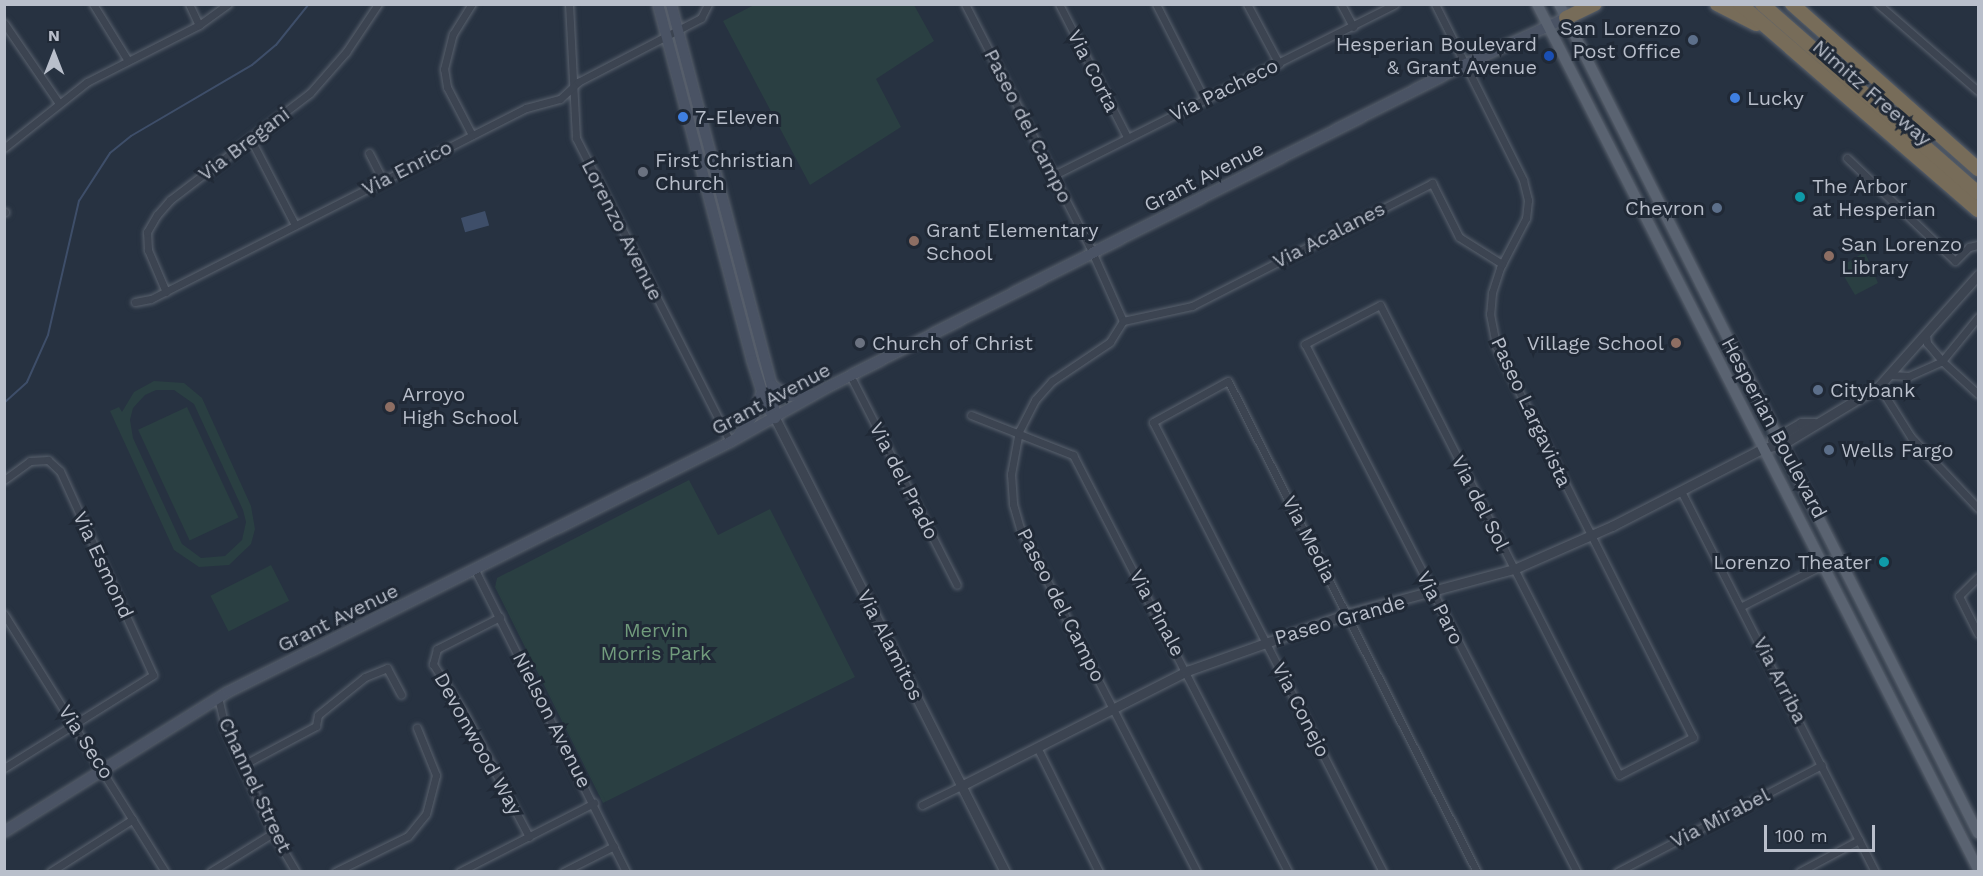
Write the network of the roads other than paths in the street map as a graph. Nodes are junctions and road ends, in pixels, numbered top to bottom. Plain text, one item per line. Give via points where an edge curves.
1 (93, 4) edge
2 (189, 4) edge
3 (228, 4) edge
4 (378, 4) edge
5 (472, 4) edge
6 (569, 4) edge
7 (658, 4) edge
8 (671, 4) edge
9 (708, 4) edge
10 (965, 4) edge
11 (1059, 4) edge
12 (1156, 4) edge
13 (1247, 4) edge
14 (1341, 4) edge
15 (1395, 4) edge
16 (1435, 4) edge
17 (1537, 4) edge
18 (1559, 4) edge
19 (1595, 4) edge
20 (1717, 4) edge
21 (1740, 4) edge
22 (1762, 4) edge
23 (1792, 4) edge
24 (1878, 4) edge
25 (1566, 18) junction
26 (4, 22) edge
27 (200, 25) junction
28 (1548, 26) junction
29 (1353, 27) junction
30 (1769, 30) junction
31 (672, 33) junction
32 (127, 59) junction
33 (1279, 64) junction
34 (1466, 64) junction
35 (1977, 88) edge
36 (571, 90) junction
37 (1205, 100) junction
38 (58, 102) junction
39 (472, 135) junction
40 (1127, 137) junction
41 (251, 140) junction
42 (4, 148) edge
43 (369, 153) dead end
44 (1847, 158) dead end
45 (1978, 169) edge
46 (1054, 175) junction
47 (383, 181) junction
48 (1978, 193) edge
49 (1978, 210) edge
50 (295, 225) junction
51 (1978, 245) edge
52 (1094, 254) junction
53 (1502, 264) junction
54 (1978, 276) edge
55 (166, 292) junction
56 (135, 302) dead end
57 (1978, 317) edge
58 (1123, 321) junction
59 (1926, 335) junction
60 (1305, 344) joint
61 (1942, 361) junction
62 (1890, 375) junction
63 (851, 377) junction
64 (1879, 386) junction
65 (767, 387) junction
66 (1978, 394) edge
67 (815, 395) junction
68 (971, 415) dead end
69 (776, 418) junction
70 (1152, 422) joint
71 (1019, 430) junction
72 (1780, 439) junction
73 (733, 441) junction
74 (1764, 448) junction
75 (4, 480) edge
76 (1682, 491) junction
77 (1978, 508) edge
78 (1590, 536) junction
79 (1840, 556) junction
80 (1825, 564) junction
81 (1514, 569) junction
82 (475, 570) junction
83 (1978, 577) edge
84 (957, 585) dead end
85 (1432, 593) junction
86 (1742, 606) junction
87 (4, 614) edge
88 (1347, 614) junction
89 (500, 617) junction
90 (1978, 634) edge
91 (1266, 641) junction
92 (1187, 671) junction
93 (401, 693) dead end
94 (218, 697) junction
95 (1113, 708) junction
96 (74, 724) junction
97 (417, 728) dead end
98 (1037, 747) junction
99 (243, 765) junction
100 (1822, 765) junction
101 (4, 768) edge
102 (103, 769) junction
103 (1619, 775) joint
104 (962, 786) junction
105 (594, 803) junction
106 (922, 805) dead end
107 (133, 819) junction
108 (4, 832) edge
109 (273, 832) junction
110 (1978, 833) edge
111 (529, 837) junction
112 (1859, 840) junction
113 (614, 846) junction
114 (1978, 869) edge
115 (50, 872) edge
116 (165, 872) edge
117 (210, 872) edge
118 (296, 872) edge
119 (335, 872) edge
120 (459, 872) edge
121 (563, 872) edge
122 (626, 872) edge
123 (1005, 872) edge
124 (1099, 872) edge
125 (1197, 872) edge
126 (1288, 872) edge
127 (1383, 872) edge
128 (1477, 872) edge
129 (1577, 872) edge
130 (1617, 872) edge
131 (1799, 872) edge
132 (1875, 872) edge

1 - 32 street
2 - 27 street
3 - 27 street
4 - 41 street, Via Bregani via 346,52 310,93
5 - 39 street via 453,34 444,69 447,87
6 - 36 street, Lorenzo Avenue
7 - 31 main road
8 - 31 main road
9 - 31 street, Via Enrico via 701,18
10 - 46 street, Paseo del Campo
11 - 40 street, Via Corta
12 - 37 street
13 - 33 street
14 - 29 street
15 - 29 street, Via Pacheco
16 - 34 street, Paseo Largavista
17 - 28 main road, Hesperian Boulevard
18 - 25 main road, Hesperian Boulevard
19 - 25 highway
20 - 30 highway
21 - 30 highway, Nimitz Freeway
22 - 48 highway
23 - 45 highway, Nimitz Freeway
24 - 35 street
25 - 28 main road, Grant Avenue
25 - 72 main road, Hesperian Boulevard
26 - 38 street
27 - 32 street
28 - 34 main road, Grant Avenue
28 - 74 main road, Hesperian Boulevard
29 - 33 street, Via Pacheco
30 - 49 highway, Nimitz Freeway
31 - 36 street, Via Enrico via 578,82
31 - 65 main road
32 - 38 street
33 - 37 street, Via Pacheco
34 - 52 main road, Grant Avenue
34 - 53 street, Paseo Largavista via 1523,180 1528,200 1523,226
36 - 39 street, Via Enrico via 560,99 526,108
36 - 73 street, Lorenzo Avenue via 576,138
37 - 40 street, Via Pacheco
38 - 42 street
39 - 47 street, Via Enrico
40 - 46 street, Via Pacheco
41 - 50 street
41 - 55 street, Via Bregani via 170,200 147,232 148,250
43 - 47 street
44 - 51 street via 1954,261 1969,247
46 - 52 street, Paseo del Campo
47 - 50 street, Via Enrico
50 - 55 street, Via Enrico
52 - 58 street, Paseo del Campo
52 - 63 main road, Grant Avenue
53 - 58 street, Via Acalanes via 1459,237 1432,183 1192,306
53 - 78 street, Paseo Largavista via 1491,293 1493,335
54 - 59 street, Paseo Grande
55 - 56 street, Via Enrico
57 - 61 street
58 - 71 street, Paseo del Campo via 1102,348 1052,381 1035,400
59 - 61 street via 1927,343
59 - 62 street, Paseo Grande
60 - 81 street, Via del Sol via 1380,305
60 - 85 street, Via Paro
61 - 62 street via 1909,376
61 - 66 street
62 - 64 street, Paseo Grande
63 - 67 main road, Grant Avenue
63 - 84 street, Via del Prado
64 - 72 street, Paseo Grande via 1805,432
64 - 77 street via 1911,437
65 - 67 main road via 787,396
65 - 69 main road
65 - 73 main road via 758,410
67 - 69 main road, Grant Avenue
68 - 71 street, Via Pinale
69 - 73 main road, Grant Avenue
69 - 104 street, Via Alamitos
70 - 88 street, Via Media via 1228,381
70 - 91 street, Via Conejo
71 - 92 street, Via Pinale via 1073,455
71 - 95 street, Paseo del Campo via 1011,474 1020,528
72 - 74 street, Paseo Grande
72 - 79 main road, Hesperian Boulevard
73 - 82 main road, Grant Avenue
74 - 76 street, Paseo Grande
74 - 80 main road, Hesperian Boulevard
75 - 96 street, Via Esmond via 30,461 48,460 60,471 153,675
76 - 78 street, Paseo Grande
76 - 86 street, Via Arriba
78 - 81 street, Paseo Grande
78 - 103 street, Paseo Largavista via 1693,737
79 - 80 street
79 - 110 main road, Hesperian Boulevard
80 - 86 street
80 - 114 main road, Hesperian Boulevard
81 - 85 street, Paseo Grande
81 - 103 street, Via del Sol
82 - 89 street, Nielson Avenue
82 - 94 main road, Grant Avenue
83 - 90 street via 1959,596
85 - 88 street, Paseo Grande
85 - 129 street, Via Paro
86 - 100 street, Via Arriba
87 - 96 street, Via Seco
88 - 91 street, Paseo Grande
88 - 128 street, Via Media
89 - 105 street, Nielson Avenue
89 - 111 street, Devonwood Way via 437,649 433,664 464,713
91 - 92 street, Paseo Grande
91 - 127 street, Via Conejo
92 - 95 street, Paseo Grande
92 - 126 street, Via Pinale
93 - 99 street via 387,668 365,678 318,715 316,726
94 - 99 street, Channel Street via 222,718
94 - 102 main road, Grant Avenue
95 - 98 street, Paseo Grande
95 - 125 street, Paseo del Campo
96 - 101 street
96 - 102 street, Via Seco
97 - 119 street via 436,775 426,814 408,836
98 - 104 street, Paseo Grande
98 - 124 street
99 - 109 street, Channel Street
100 - 112 street, Via Arriba
100 - 130 street, Via Mirabel
102 - 107 street, Via Seco
102 - 108 main road, Grant Avenue
104 - 106 street, Paseo Grande
104 - 123 street, Via Alamitos
105 - 111 street
105 - 113 street, Nielson Avenue
107 - 115 street
107 - 116 street, Via Seco
109 - 117 street
109 - 118 street, Channel Street
111 - 120 street
112 - 131 street
112 - 132 street, Via Arriba
113 - 121 street
113 - 122 street, Nielson Avenue

